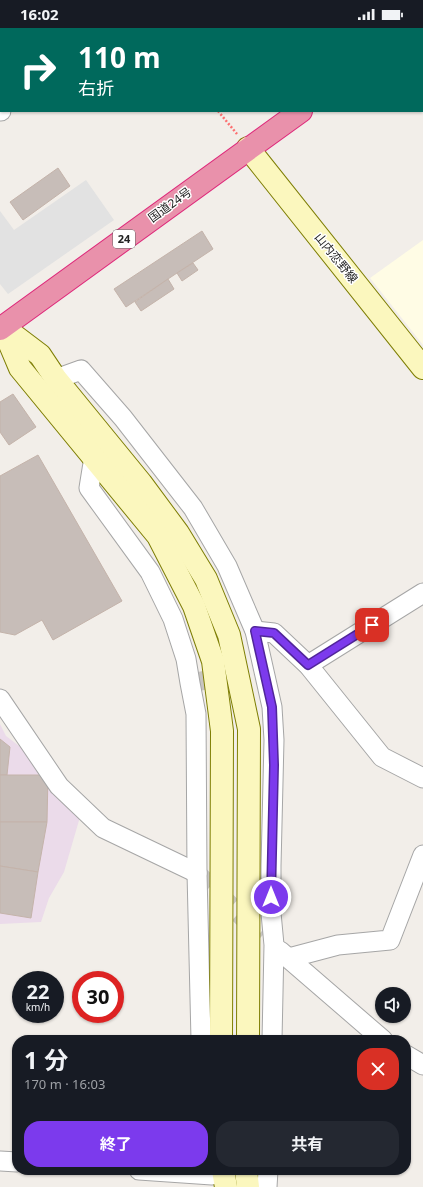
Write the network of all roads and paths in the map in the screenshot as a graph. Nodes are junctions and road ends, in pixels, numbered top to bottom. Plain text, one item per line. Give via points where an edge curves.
1 (219, 112) edge
2 (301, 112) edge
3 (248, 148) junction
4 (2, 328) edge
5 (423, 368) edge
6 (56, 379) junction
7 (94, 457) junction
8 (423, 593) edge
9 (255, 631) junction
10 (308, 665) junction
11 (0, 699) edge
12 (423, 778) edge
13 (423, 855) edge
14 (197, 873) junction
15 (268, 941) junction
16 (288, 958) junction
17 (201, 1035) edge
18 (221, 1035) edge
19 (248, 1035) edge
20 (272, 1035) edge
21 (377, 1035) edge
22 (411, 1058) edge
23 (423, 1065) edge
24 (0, 1161) edge
25 (12, 1162) edge
26 (197, 1175) edge
27 (247, 1175) edge
28 (268, 1175) edge
29 (220, 1177) edge
30 (248, 1187) edge
31 (267, 1187) edge

1 - 3 path
2 - 3 highway, 国道24号 / 24
3 - 4 highway, 国道24号 / 24
3 - 5 street, 山内恋野線
4 - 6 street via 40,355
4 - 7 street via 20,368
6 - 9 street via 81,370 123,418 192,508 227,566
6 - 19 street via 141,483 178,533 206,579 229,635 249,729
7 - 14 street via 89,488 150,572 172,620 193,682 196,714
7 - 18 street via 158,536 194,606 213,661 222,731
8 - 10 street
9 - 10 street via 274,633
9 - 15 street via 258,670 272,707 274,740
10 - 12 street via 382,757
11 - 14 street via 59,786 103,828
13 - 16 street via 390,940 338,945
14 - 17 street
15 - 16 street
15 - 20 street
16 - 21 street
22 - 23 street
24 - 25 street
26 - 29 street
27 - 30 street
28 - 31 street

